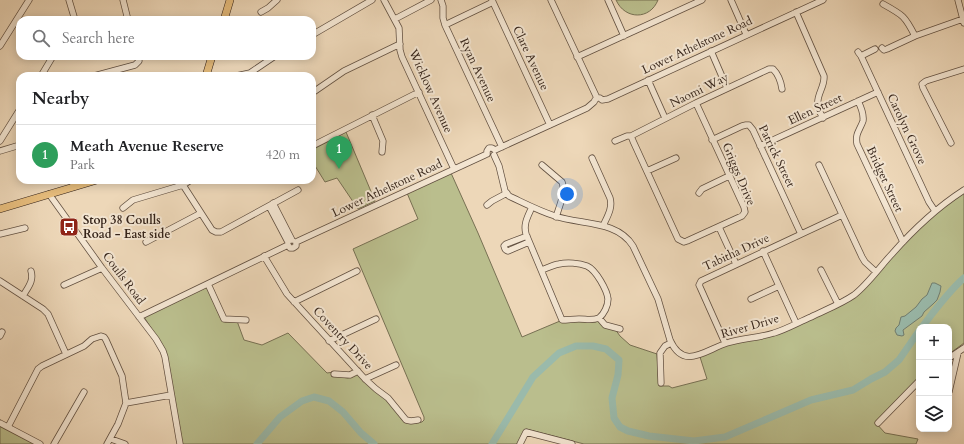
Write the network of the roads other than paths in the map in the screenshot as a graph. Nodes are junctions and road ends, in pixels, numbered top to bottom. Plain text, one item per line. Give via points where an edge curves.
1 (29, 0) edge
2 (69, 0) edge
3 (123, 0) edge
4 (230, 0) edge
5 (277, 0) edge
6 (372, 0) edge
7 (384, 0) edge
8 (431, 0) edge
9 (441, 0) edge
10 (551, 0) edge
11 (608, 0) edge
12 (702, 0) edge
13 (731, 0) edge
14 (823, 0) edge
15 (958, 0) edge
16 (493, 1) edge
17 (883, 4) dead end
18 (262, 12) dead end
19 (796, 12) junction
20 (21, 16) edge
21 (74, 16) edge
22 (127, 16) edge
23 (225, 16) edge
24 (395, 19) junction
25 (964, 21) edge
26 (16, 24) edge
27 (445, 25) junction
28 (316, 33) edge
29 (746, 34) junction
30 (624, 36) junction
31 (915, 36) junction
32 (400, 44) junction
33 (0, 46) edge
34 (711, 51) junction
35 (577, 57) junction
36 (51, 60) edge
37 (139, 60) edge
38 (211, 60) edge
39 (269, 60) edge
40 (964, 70) edge
41 (43, 72) edge
42 (109, 72) edge
43 (207, 72) edge
44 (251, 72) edge
45 (648, 80) junction
46 (727, 88) junction
47 (782, 89) dead end
48 (316, 90) edge
49 (419, 92) junction
50 (878, 92) junction
51 (598, 100) junction
52 (858, 101) junction
53 (696, 103) junction
54 (16, 115) edge
55 (372, 116) junction
56 (665, 118) junction
57 (823, 118) junction
58 (550, 125) junction
59 (631, 136) junction
60 (712, 140) junction
61 (0, 141) edge
62 (615, 141) dead end
63 (950, 143) dead end
64 (316, 144) edge
65 (16, 146) edge
66 (760, 146) junction
67 (502, 147) junction
68 (0, 151) edge
69 (382, 152) dead end
70 (491, 154) junction
71 (592, 158) dead end
72 (676, 158) dead end
73 (542, 165) dead end
74 (819, 165) dead end
75 (454, 169) junction
76 (647, 171) junction
77 (729, 176) junction
78 (73, 184) edge
79 (183, 185) joint
80 (298, 190) dead end
81 (964, 190) edge
82 (506, 193) junction
83 (49, 194) junction
84 (699, 194) dead end
85 (271, 204) junction
86 (487, 205) dead end
87 (532, 207) junction
88 (123, 208) dead end
89 (0, 209) edge
90 (936, 211) junction
91 (201, 213) junction
92 (842, 215) junction
93 (556, 217) junction
94 (603, 226) junction
95 (719, 227) junction
96 (25, 228) dead end
97 (0, 234) edge
98 (801, 234) junction
99 (527, 236) junction
100 (146, 242) dead end
101 (291, 242) junction
102 (529, 242) junction
103 (903, 242) junction
104 (763, 252) junction
105 (264, 256) junction
106 (736, 264) junction
107 (102, 268) junction
108 (542, 270) junction
109 (821, 270) dead end
110 (31, 271) dead end
111 (357, 271) dead end
112 (876, 272) junction
113 (0, 281) edge
114 (208, 284) junction
115 (64, 285) dead end
116 (779, 286) junction
117 (23, 296) junction
118 (751, 299) dead end
119 (294, 302) junction
120 (838, 304) junction
121 (139, 317) junction
122 (599, 318) junction
123 (376, 319) dead end
124 (246, 320) dead end
125 (796, 323) junction
126 (620, 329) dead end
127 (329, 341) junction
128 (671, 343) junction
129 (725, 343) junction
130 (964, 348) edge
131 (958, 353) junction
132 (66, 354) junction
133 (952, 356) edge
134 (396, 365) dead end
135 (358, 371) junction
136 (334, 374) dead end
137 (365, 379) junction
138 (952, 379) edge
139 (661, 383) dead end
140 (916, 384) edge
141 (84, 392) dead end
142 (171, 395) junction
143 (126, 402) junction
144 (418, 420) dead end
145 (0, 423) edge
146 (878, 423) dead end
147 (8, 427) junction
148 (109, 442) edge
149 (40, 444) edge
150 (54, 444) edge
151 (125, 444) edge
152 (180, 444) edge
153 (520, 444) edge
154 (569, 444) edge

1 - 20 street
2 - 21 street
3 - 22 street
4 - 23 main road
5 - 18 street
6 - 28 street
7 - 24 street, Wicklow Avenue
8 - 24 street
9 - 27 street, Ryan Avenue
10 - 35 street
11 - 30 street
12 - 30 street
13 - 29 street
14 - 19 street, Lower Athelstone Road
15 - 25 street
16 - 27 street
16 - 58 street, Clare Avenue
17 - 31 street via 902,15
19 - 29 street, Lower Athelstone Road
19 - 57 street via 824,76 824,84 818,99 818,107
24 - 32 street, Wicklow Avenue via 400,31
25 - 31 street, Carolyn Grove
26 - 33 street
27 - 67 street, Ryan Avenue
29 - 34 street, Lower Athelstone Road
30 - 35 street
31 - 50 street, Carolyn Grove via 884,50 859,54
32 - 48 street via 344,71
32 - 49 street, Wicklow Avenue via 402,57
34 - 45 street, Lower Athelstone Road
34 - 46 street
35 - 51 street
36 - 41 street
37 - 42 street via 135,65
38 - 43 main road
39 - 44 street
40 - 63 street via 922,84
45 - 51 street, Lower Athelstone Road via 608,99
45 - 56 street
46 - 47 street, Naomi Way via 773,69
46 - 53 street, Naomi Way
49 - 55 street
49 - 75 street, Wicklow Avenue
50 - 52 street, Ellen Street
50 - 90 street, Carolyn Grove
51 - 58 street, Lower Athelstone Road via 587,108
52 - 57 street, Ellen Street
52 - 103 street, Bridget Street via 862,108 863,121 857,135 857,144
53 - 56 street, Naomi Way
53 - 60 street, Griggs Drive
54 - 61 street
55 - 64 street
55 - 69 street via 383,141
56 - 59 street, Naomi Way
57 - 66 street, Ellen Street
58 - 67 street, Lower Athelstone Road
59 - 62 street, Naomi Way
59 - 76 street, Griggs Drive
60 - 66 street, Patrick Street via 749,125
60 - 77 street, Griggs Drive
65 - 68 street
66 - 98 street, Patrick Street
67 - 70 street, Lower Athelstone Road
70 - 75 street, Lower Athelstone Road
70 - 82 street via 499,166
71 - 94 street via 611,202
72 - 76 street
73 - 93 street via 563,185
74 - 92 street
75 - 101 street, Lower Athelstone Road
76 - 95 street, Griggs Drive via 678,239 684,242
77 - 84 street via 702,189
77 - 95 street, Griggs Drive via 744,212 742,216
78 - 83 main road
79 - 88 street via 133,200
79 - 91 street
80 - 85 street
81 - 90 street, River Drive
82 - 86 street
82 - 87 street
83 - 89 main road
83 - 107 street, Coulls Road
85 - 91 street via 220,232 212,230
85 - 101 street
87 - 93 street
87 - 99 street via 525,223
90 - 103 street, River Drive
91 - 100 street
92 - 98 street, Tabitha Drive
92 - 112 street via 862,257
93 - 94 street
94 - 128 street via 612,228 630,240 658,299
95 - 106 street
96 - 97 street
98 - 104 street, Tabitha Drive
99 - 102 street
99 - 102 street via 506,244 505,249
101 - 105 street, Lower Athelstone Road
102 - 108 street
103 - 112 street, River Drive
104 - 106 street, Tabitha Drive
104 - 116 street
105 - 114 street, Lower Athelstone Road
105 - 119 street, Coventry Drive
106 - 129 street, Tabitha Drive via 703,279 700,283
107 - 115 street
107 - 121 street, Coulls Road
108 - 122 street via 562,320
108 - 122 street via 559,264 591,268 599,277 608,299 605,311
109 - 120 street
110 - 117 street via 32,280
111 - 119 street
112 - 120 street, River Drive via 856,294
113 - 117 street
114 - 121 street, Lower Athelstone Road
114 - 124 street via 224,319
116 - 118 street
116 - 125 street
117 - 132 street via 48,314
119 - 127 street, Coventry Drive
120 - 125 street, River Drive
121 - 142 street, Coulls Road via 163,351
122 - 126 street via 603,324
123 - 127 street
125 - 129 street, River Drive via 773,333
127 - 135 street, Coventry Drive
128 - 129 street, River Drive via 680,354 692,357
128 - 139 street via 660,353
130 - 131 street
131 - 133 street
131 - 138 street
132 - 143 street via 84,346 92,339 104,337 119,367
132 - 147 street via 38,369
134 - 137 street
135 - 136 street via 350,375
135 - 137 street, Coventry Drive
137 - 144 street, Coventry Drive via 388,398 406,420
140 - 146 street
141 - 150 street
142 - 143 street
142 - 152 street, Coulls Road
143 - 148 street
145 - 147 street
147 - 149 street
148 - 151 street
153 - 154 street via 526,432

